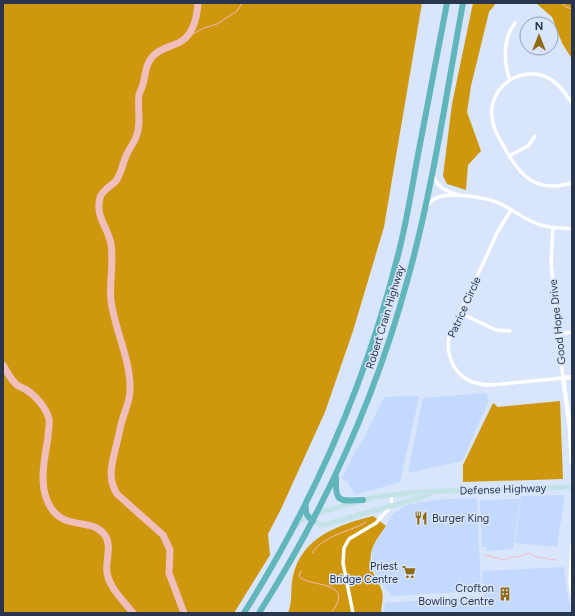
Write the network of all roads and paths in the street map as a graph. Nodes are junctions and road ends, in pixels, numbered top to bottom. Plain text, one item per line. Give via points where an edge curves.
1 (447, 3) edge
2 (464, 3) edge
3 (515, 23) dead end
4 (510, 80) junction
5 (572, 103) edge
6 (535, 136) dead end
7 (509, 156) junction
8 (432, 174) junction
9 (572, 183) edge
10 (466, 196) junction
11 (425, 208) junction
12 (511, 210) junction
13 (553, 228) junction
14 (572, 229) edge
15 (460, 312) junction
16 (510, 331) dead end
17 (572, 332) edge
18 (558, 334) junction
19 (572, 377) edge
20 (563, 378) junction
21 (572, 463) edge
22 (336, 475) junction
23 (572, 487) edge
24 (434, 492) junction
25 (391, 495) junction
26 (363, 500) junction
27 (392, 505) junction
28 (306, 506) junction
29 (318, 513) junction
30 (308, 517) junction
31 (313, 521) junction
32 (295, 527) junction
33 (572, 545) edge
34 (572, 594) edge
35 (244, 613) edge
36 (260, 613) edge
37 (353, 613) edge

1 - 28 highway, Robert Crain Highway via 404,230 386,303 348,414
2 - 8 highway, Robert Crain Highway
3 - 4 street via 508,35 504,56
4 - 5 street via 517,76 532,74 547,77 561,88
4 - 7 street via 498,91 491,114 495,130
6 - 7 street via 528,146
7 - 9 street via 524,175 538,183 556,186
8 - 10 street via 442,189
8 - 11 highway, Robert Crain Highway
10 - 11 street via 442,196 432,200
10 - 12 street via 496,202
11 - 22 highway, Robert Crain Highway via 410,274 388,346
12 - 13 street via 533,222
12 - 15 street, Patrice Circle via 498,231
13 - 14 street
13 - 18 street, Good Hope Drive via 551,264
15 - 16 street via 496,330
15 - 20 street, Patrice Circle via 449,337 448,350 456,370 468,380 491,385
17 - 18 street
18 - 20 street, Good Hope Drive
19 - 20 street
20 - 21 street, Good Hope Drive
22 - 26 highway via 337,497 342,500
22 - 29 highway, Robert Crain Highway
23 - 24 main road, Defense Highway
24 - 25 main road, Defense Highway
24 - 27 main road, Defense Highway
25 - 26 main road, Defense Highway
25 - 27 street
26 - 29 main road, Defense Highway
27 - 31 main road, Defense Highway via 327,524 322,525
27 - 37 street via 376,523 349,540 344,548 343,563
28 - 30 highway
28 - 32 highway, Robert Crain Highway
29 - 30 main road, Defense Highway
29 - 31 highway, Robert Crain Highway
30 - 31 highway
30 - 32 main road, Defense Highway
31 - 36 highway, Robert Crain Highway
32 - 35 highway, Robert Crain Highway
33 - 34 street

